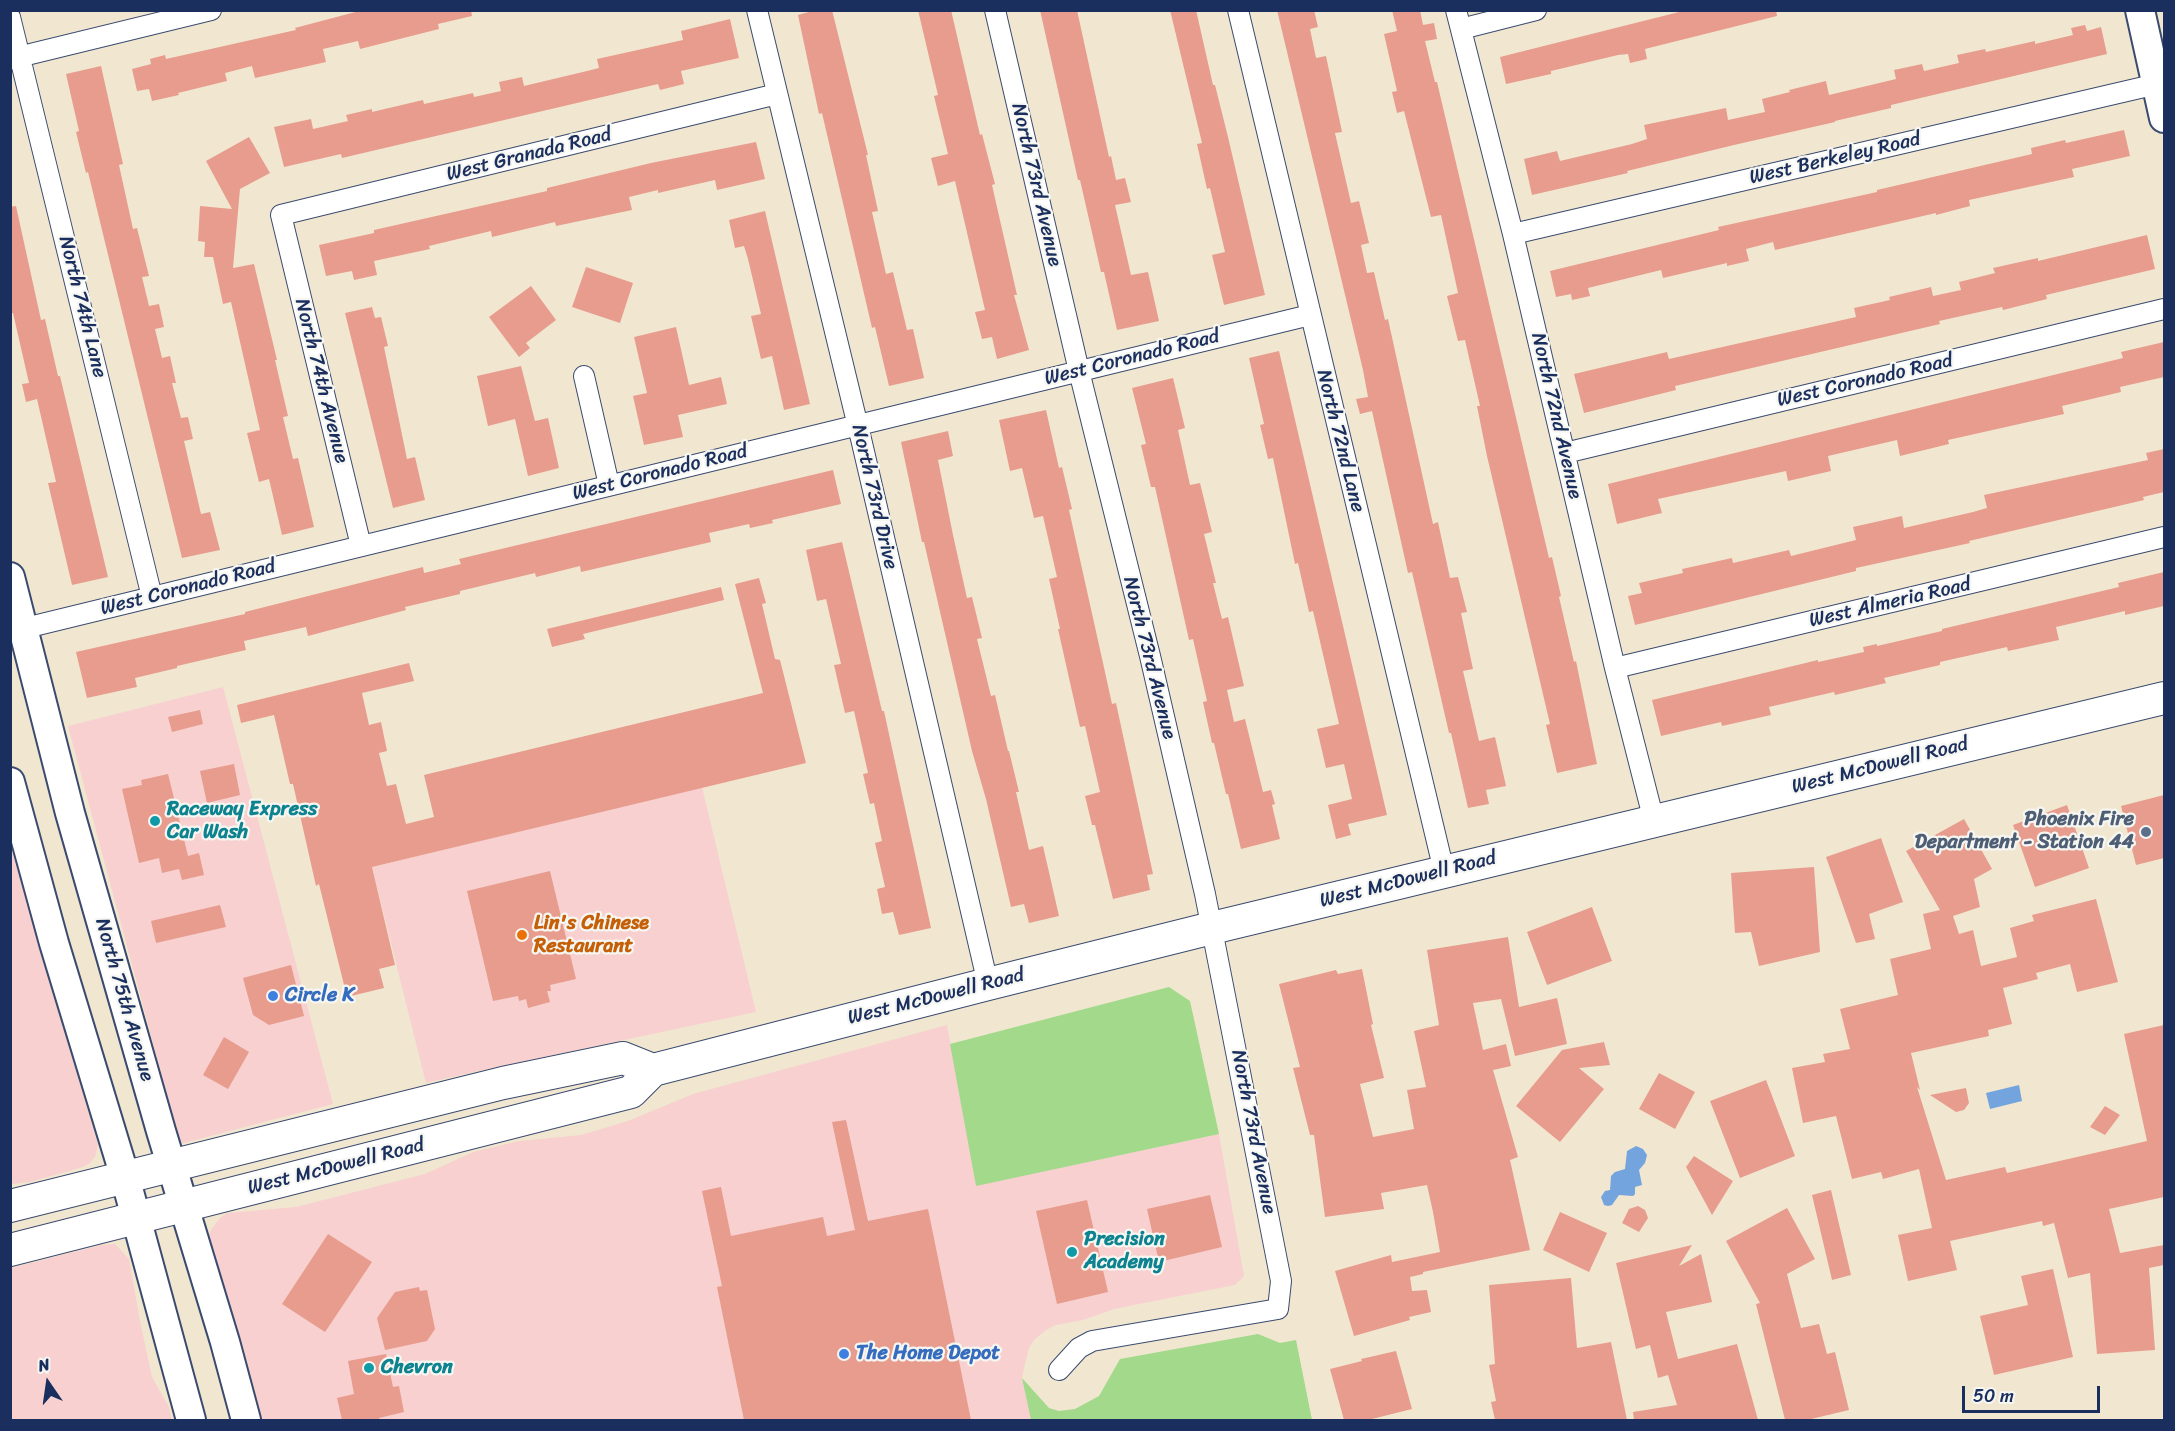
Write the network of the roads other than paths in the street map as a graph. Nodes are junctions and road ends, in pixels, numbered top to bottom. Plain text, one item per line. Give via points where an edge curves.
1 (212, 10) edge
2 (758, 10) edge
3 (995, 10) edge
4 (1238, 10) edge
5 (1536, 10) edge
6 (2140, 10) edge
7 (10, 16) edge
8 (1458, 20) edge
9 (16, 58) edge
10 (2157, 84) junction
11 (777, 94) junction
12 (2164, 118) edge
13 (281, 215) joint
14 (1514, 234) junction
15 (2164, 309) edge
16 (1310, 315) junction
17 (1079, 371) junction
18 (584, 375) dead end
19 (857, 425) junction
20 (1565, 453) junction
21 (609, 485) junction
22 (2164, 537) edge
23 (361, 546) junction
24 (10, 577) edge
25 (152, 597) junction
26 (17, 630) edge
27 (1614, 668) junction
28 (2164, 698) edge
29 (10, 782) edge
30 (1654, 821) junction
31 (1444, 872) junction
32 (1212, 928) junction
33 (988, 984) junction
34 (653, 1070) junction
35 (172, 1165) junction
36 (125, 1177) junction
37 (10, 1206) edge
38 (185, 1206) junction
39 (137, 1218) junction
40 (10, 1250) edge
41 (1059, 1370) dead end
42 (191, 1420) edge
43 (246, 1420) edge

1 - 9 street
2 - 11 street, North 73rd Drive
3 - 17 street, North 73rd Avenue
4 - 16 street, North 72nd Lane
5 - 8 street
6 - 10 main road
7 - 9 street, North 74th Lane
8 - 14 street, North 72nd Avenue
9 - 25 street, North 74th Lane
10 - 12 main road
10 - 14 street, West Berkeley Road
11 - 13 street, West Granada Road
11 - 19 street, North 73rd Drive
13 - 23 street, North 74th Avenue
14 - 20 street, North 72nd Avenue
15 - 20 street, West Coronado Road
16 - 17 street, West Coronado Road
16 - 31 street, North 72nd Lane
17 - 19 street, West Coronado Road
17 - 32 street, North 73rd Avenue
18 - 21 street
19 - 21 street, West Coronado Road
19 - 33 street, North 73rd Drive
20 - 27 street, North 72nd Avenue
21 - 23 street, West Coronado Road
22 - 27 street, West Almeria Road
23 - 25 street, West Coronado Road
24 - 26 main road, North 75th Avenue
25 - 26 street, West Coronado Road
26 - 35 main road, North 75th Avenue
27 - 30 street, North 72nd Avenue
28 - 30 main road, West McDowell Road
29 - 36 main road
30 - 31 main road, West McDowell Road
31 - 32 main road, West McDowell Road
32 - 33 main road, West McDowell Road
32 - 41 street, North 73rd Avenue via 1273,1229 1281,1281 1278,1309 1092,1341 1079,1348
33 - 34 main road, West McDowell Road
34 - 35 main road, West McDowell Road via 623,1058 503,1083
34 - 38 main road, West McDowell Road via 631,1092
35 - 36 main road, West McDowell Road
35 - 38 main road, North 75th Avenue
36 - 37 main road, West McDowell Road
36 - 39 main road
38 - 39 main road, West McDowell Road
38 - 43 main road, North 75th Avenue
39 - 40 main road, West McDowell Road
39 - 42 main road

